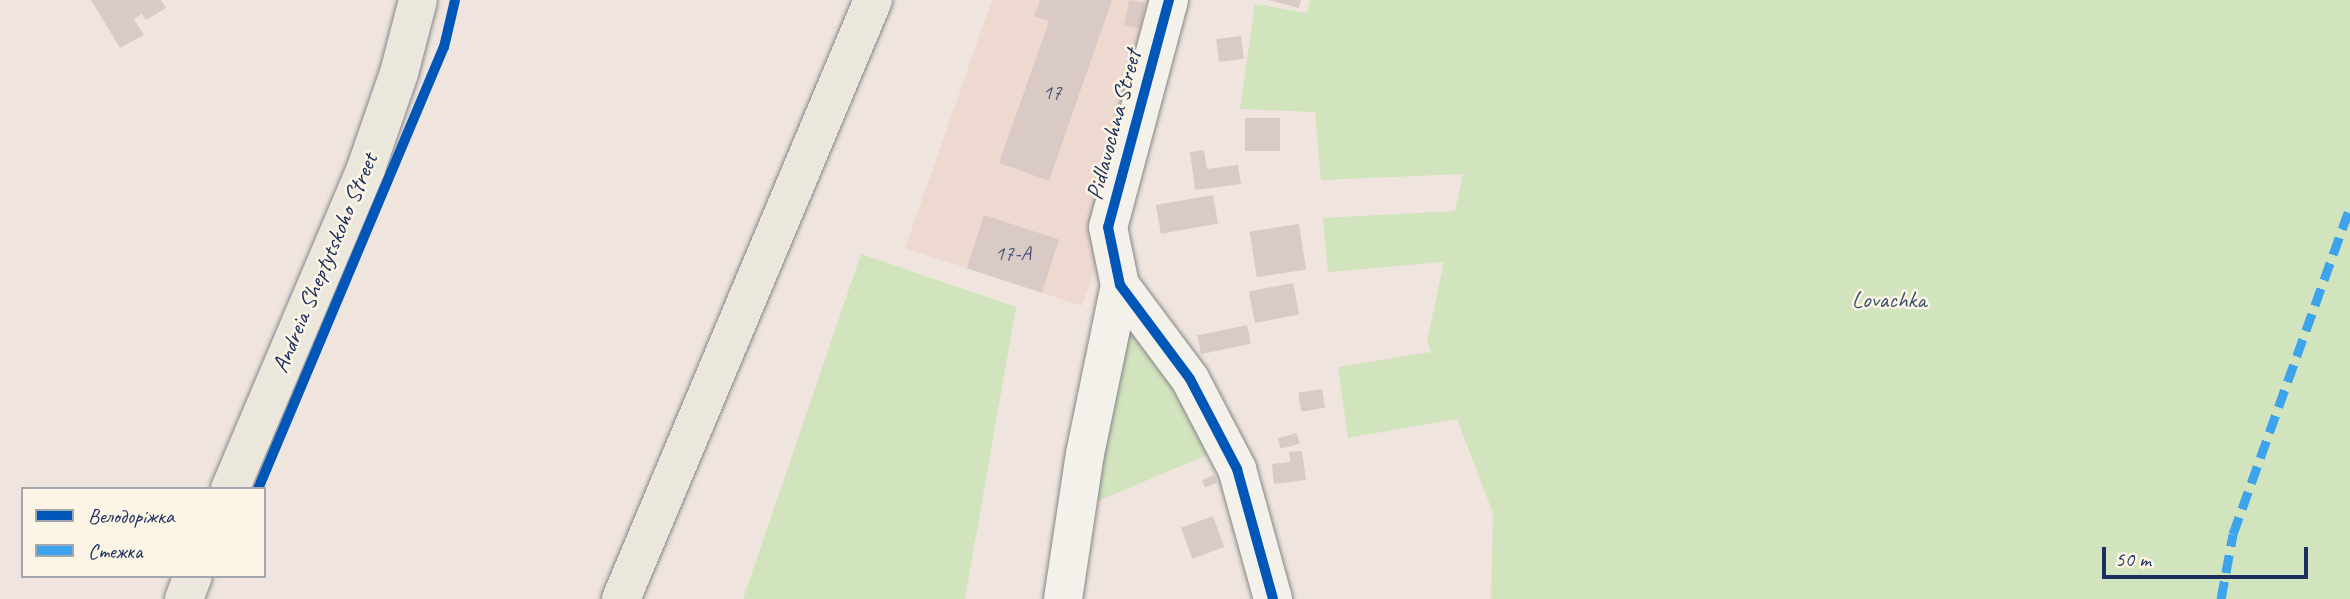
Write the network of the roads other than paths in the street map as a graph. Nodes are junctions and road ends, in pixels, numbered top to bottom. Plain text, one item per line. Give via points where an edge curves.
1 (873, 0) edge
2 (1169, 0) edge
3 (410, 11) edge
4 (1120, 285) junction
5 (231, 487) edge
6 (193, 578) edge
7 (184, 599) edge
8 (621, 599) edge
9 (1063, 599) edge
10 (1273, 599) edge

1 - 8 main road
2 - 4 street, Pidlavochna Street via 1108,227
3 - 5 main road, Andreia Sheptytskoho Street via 366,168
4 - 9 street, Pidlavochna Street via 1085,454
4 - 10 street, Pidlavochna Street via 1190,379 1237,469
6 - 7 main road

